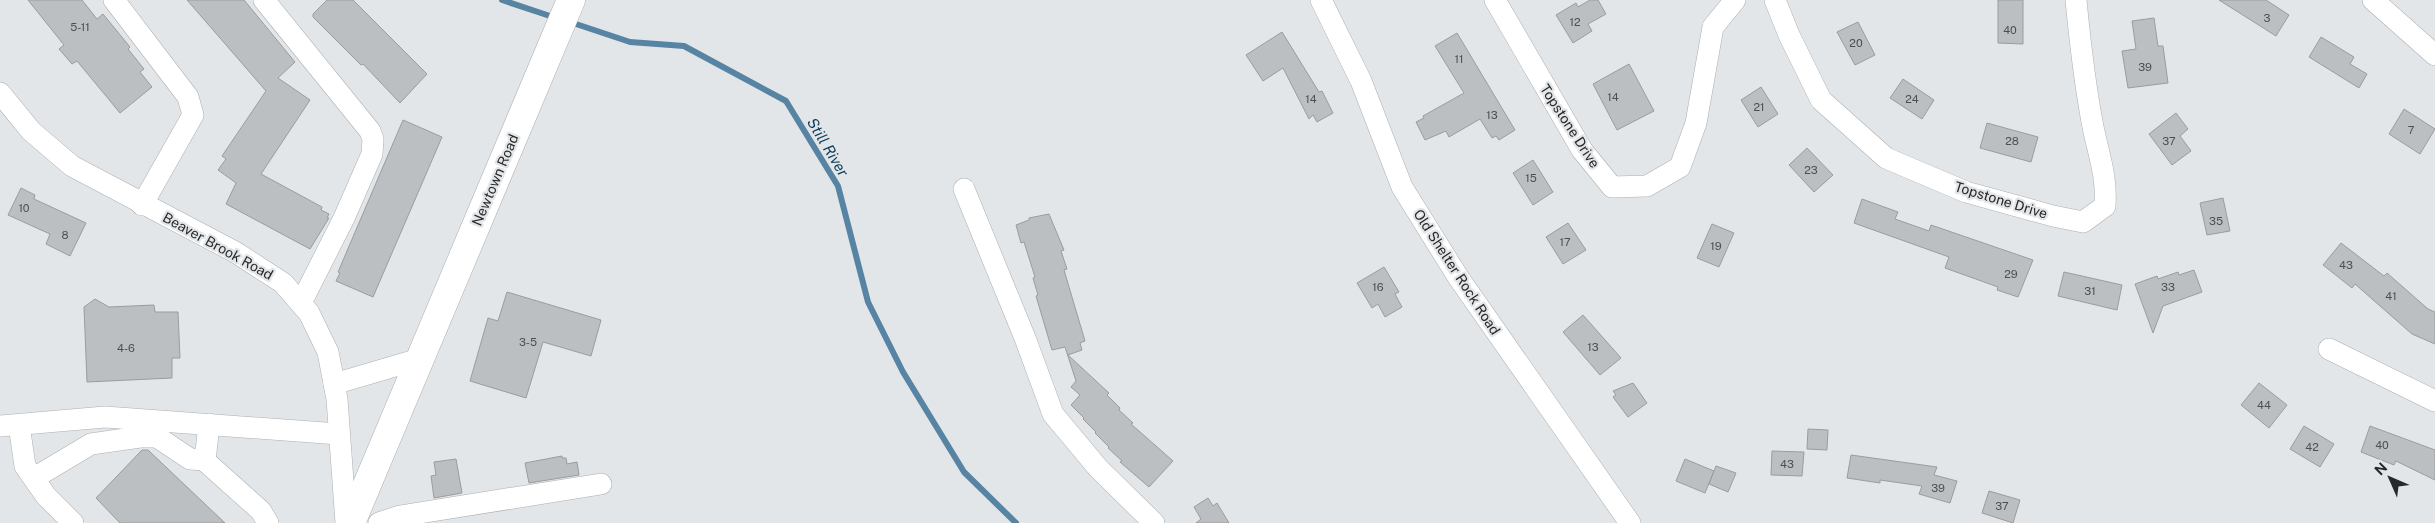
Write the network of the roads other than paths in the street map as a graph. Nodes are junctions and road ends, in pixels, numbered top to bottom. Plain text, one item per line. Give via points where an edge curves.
1 (114, 0) edge
2 (264, 0) edge
3 (1320, 0) edge
4 (1495, 0) edge
5 (1735, 0) edge
6 (1775, 0) edge
7 (2076, 0) edge
8 (2373, 0) edge
9 (568, 8) edge
10 (2435, 55) edge
11 (0, 93) edge
12 (964, 189) dead end
13 (142, 205) junction
14 (300, 303) junction
15 (2329, 349) dead end
16 (420, 359) junction
17 (334, 384) junction
18 (2435, 400) edge
19 (209, 424) junction
20 (10, 426) edge
21 (339, 434) junction
22 (206, 460) junction
23 (34, 478) junction
24 (601, 484) dead end
25 (73, 523) edge
26 (268, 523) edge
27 (346, 523) edge
28 (351, 523) edge
29 (379, 523) edge
30 (1154, 523) edge
31 (1630, 523) edge

1 - 13 street via 188,98 193,115
2 - 14 street via 370,130 373,138 372,154 344,218
3 - 31 street, Old Shelter Rock Road via 1361,82 1402,187 1458,276
4 - 5 street, Topstone Drive via 1582,150 1612,187 1646,186 1680,167 1696,123 1713,27
6 - 7 street, Topstone Drive via 1821,100 1886,158 1966,192 2083,222 2105,206 2106,184 2093,126
8 - 10 street
9 - 16 main road, Newtown Road
11 - 13 street, Beaver Brook Road via 31,131 72,166
12 - 30 street via 1053,414 1098,468
13 - 14 street, Beaver Brook Road via 235,252 283,282
14 - 17 street, Beaver Brook Road via 310,313 328,352
15 - 18 street
16 - 17 street
16 - 28 main road, Newtown Road
17 - 21 street, Beaver Brook Road
19 - 20 street via 105,417
19 - 21 street
19 - 22 street
20 - 23 street via 25,466
21 - 27 street, Beaver Brook Road
22 - 23 street via 190,459 157,437 140,437 90,444
22 - 26 street via 261,511
23 - 25 street via 46,496
24 - 29 street via 400,516

